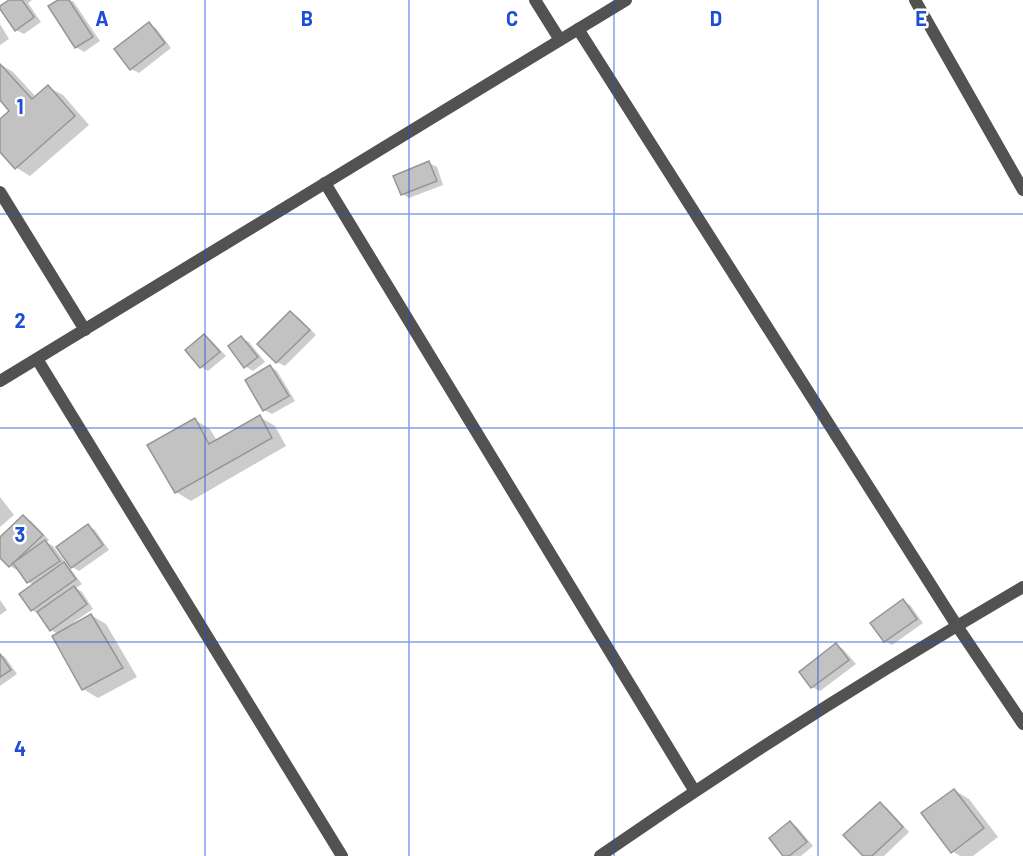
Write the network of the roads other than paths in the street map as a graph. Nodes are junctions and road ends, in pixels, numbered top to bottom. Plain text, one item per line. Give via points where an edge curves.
1 (535, 0) edge
2 (626, 0) edge
3 (915, 0) edge
4 (578, 29) junction
5 (560, 40) junction
6 (325, 183) junction
7 (1023, 190) edge
8 (0, 192) edge
9 (85, 330) junction
10 (37, 359) junction
11 (0, 381) edge
12 (1023, 587) edge
13 (957, 626) junction
14 (1023, 724) edge
15 (694, 790) junction
16 (342, 856) edge
17 (600, 856) edge

1 - 5 street
2 - 4 street
3 - 7 street
4 - 5 street
4 - 13 street
5 - 6 street
6 - 9 street
6 - 15 street
8 - 9 street
9 - 10 street
10 - 11 street
10 - 16 street
12 - 13 street
13 - 14 street
13 - 15 street
15 - 17 street

